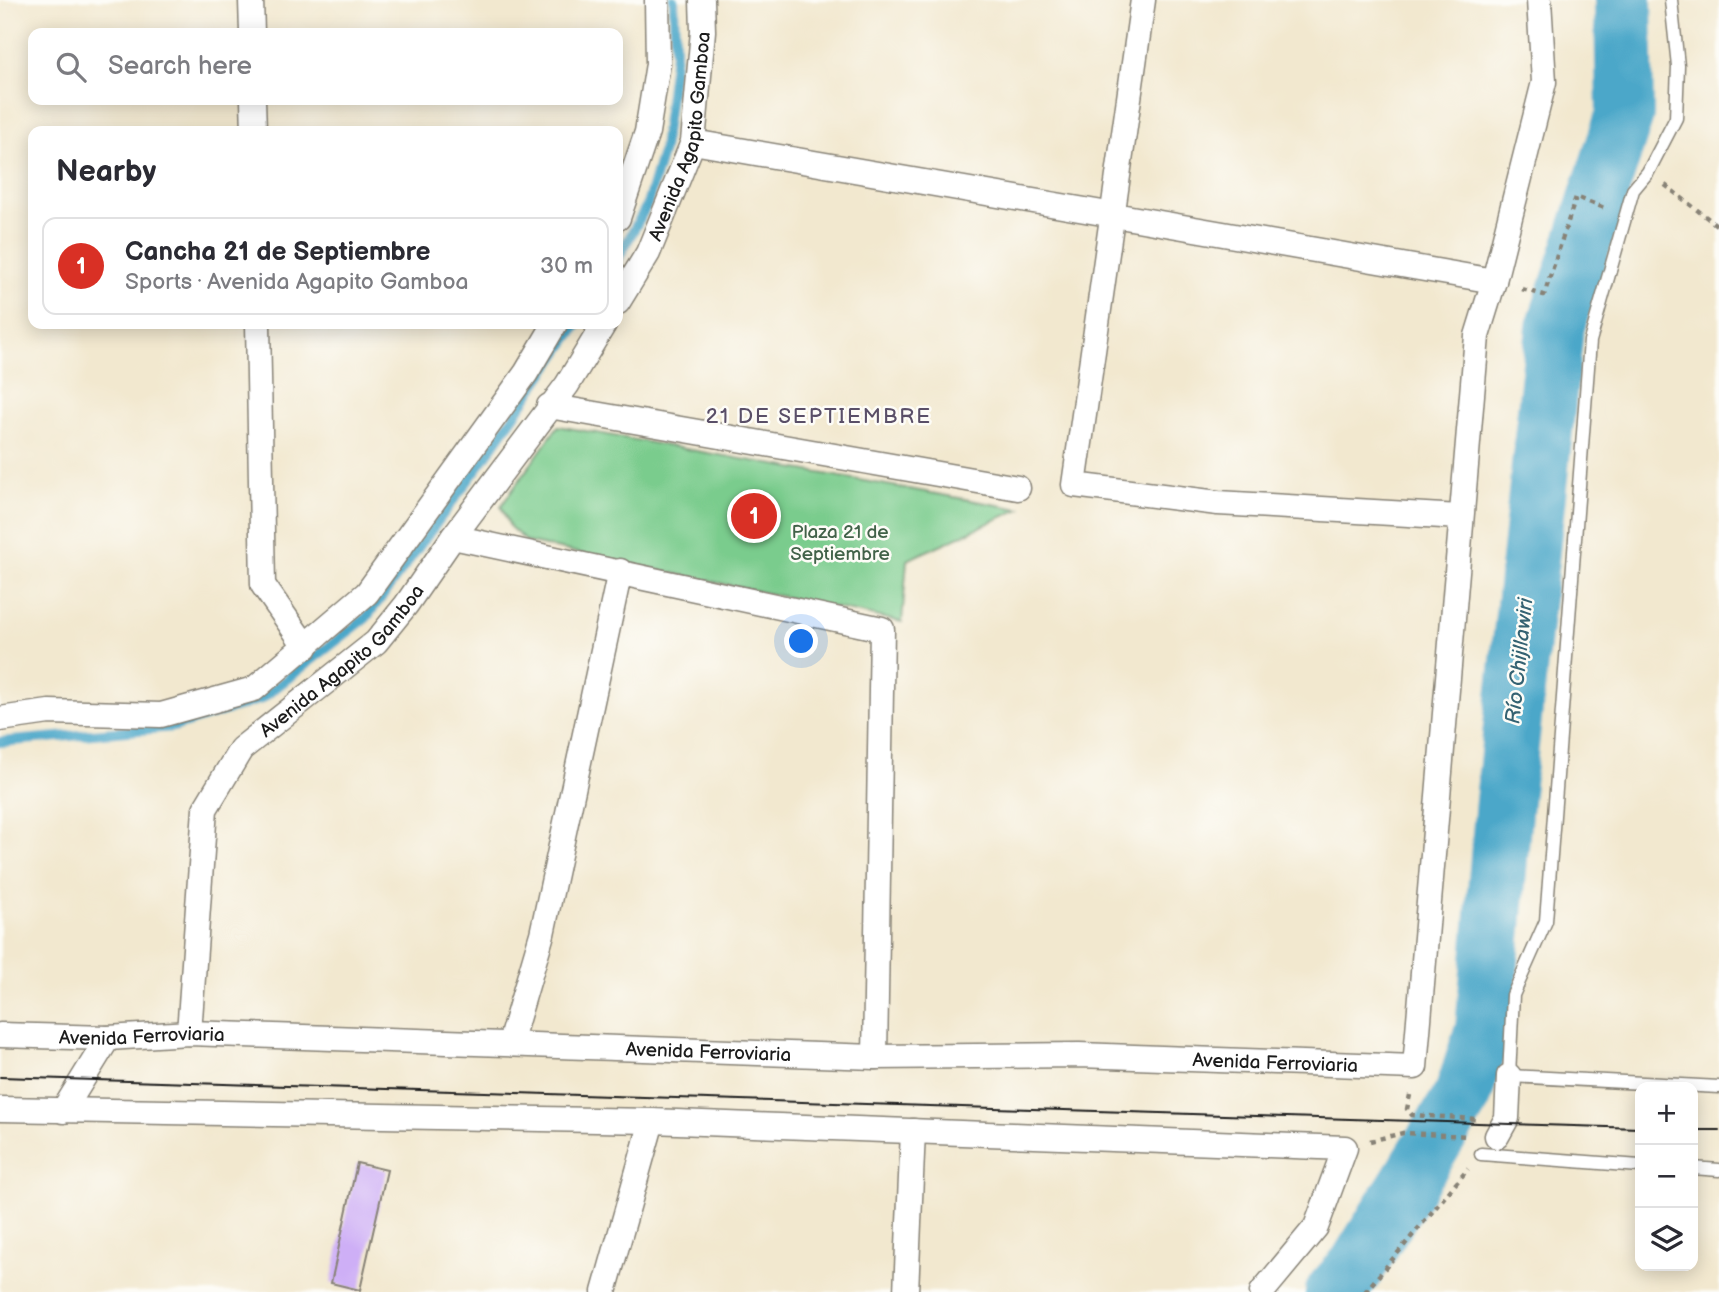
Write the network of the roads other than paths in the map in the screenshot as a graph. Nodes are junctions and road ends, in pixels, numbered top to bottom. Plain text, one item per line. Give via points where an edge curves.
1 (251, 0) edge
2 (657, 0) edge
3 (702, 0) edge
4 (1143, 0) edge
5 (1539, 0) edge
6 (1671, 0) edge
7 (252, 28) edge
8 (253, 105) edge
9 (254, 126) edge
10 (693, 142) junction
11 (623, 203) edge
12 (1113, 214) junction
13 (1494, 281) junction
14 (623, 294) edge
15 (258, 329) edge
16 (552, 329) edge
17 (601, 329) edge
18 (549, 406) junction
19 (1018, 488) dead end
20 (1460, 517) junction
21 (453, 537) junction
22 (620, 571) junction
23 (306, 647) junction
24 (0, 719) edge
25 (188, 1034) junction
26 (0, 1035) edge
27 (108, 1038) junction
28 (510, 1043) junction
29 (875, 1056) junction
30 (1509, 1076) junction
31 (1719, 1087) edge
32 (0, 1110) edge
33 (64, 1111) junction
34 (652, 1121) junction
35 (913, 1130) junction
36 (1489, 1145) joint
37 (1635, 1165) edge
38 (1698, 1168) edge
39 (1719, 1170) edge
40 (604, 1292) edge
41 (906, 1292) edge
42 (1262, 1292) edge

1 - 7 street
2 - 11 street, Avenida Agapito Gamboa via 658,64 647,132
3 - 10 street, Avenida Agapito Gamboa
4 - 12 street
5 - 13 street via 1544,82
6 - 30 lane via 1678,66 1676,118 1648,172 1633,190 1590,341 1546,921 1513,995
8 - 9 street
10 - 12 street
10 - 14 street, Avenida Agapito Gamboa via 648,253
12 - 13 street
12 - 20 street via 1074,485 1218,503
13 - 20 street via 1477,335
15 - 23 street via 263,585
16 - 23 street, Avenida Agapito Gamboa via 526,373 367,593
17 - 18 street, Avenida Agapito Gamboa
18 - 19 street
18 - 21 street, Avenida Agapito Gamboa
20 - 29 street, Avenida Ferroviaria via 1415,1067 1079,1055
21 - 22 street
21 - 25 street, Avenida Agapito Gamboa via 376,642 241,749 205,809
22 - 28 street via 542,934
22 - 29 street via 882,629
23 - 24 street, Avenida Agapito Gamboa via 254,689 161,715 48,712
25 - 27 street, Avenida Ferroviaria
25 - 28 street, Avenida Ferroviaria
26 - 27 street, Avenida Ferroviaria
27 - 33 street
28 - 29 street, Avenida Ferroviaria
30 - 31 lane
30 - 36 street via 1507,1118
32 - 33 street
33 - 34 street
34 - 35 street
34 - 40 street
35 - 41 street
35 - 42 street via 1346,1148 1316,1227
36 - 37 lane
38 - 39 lane

